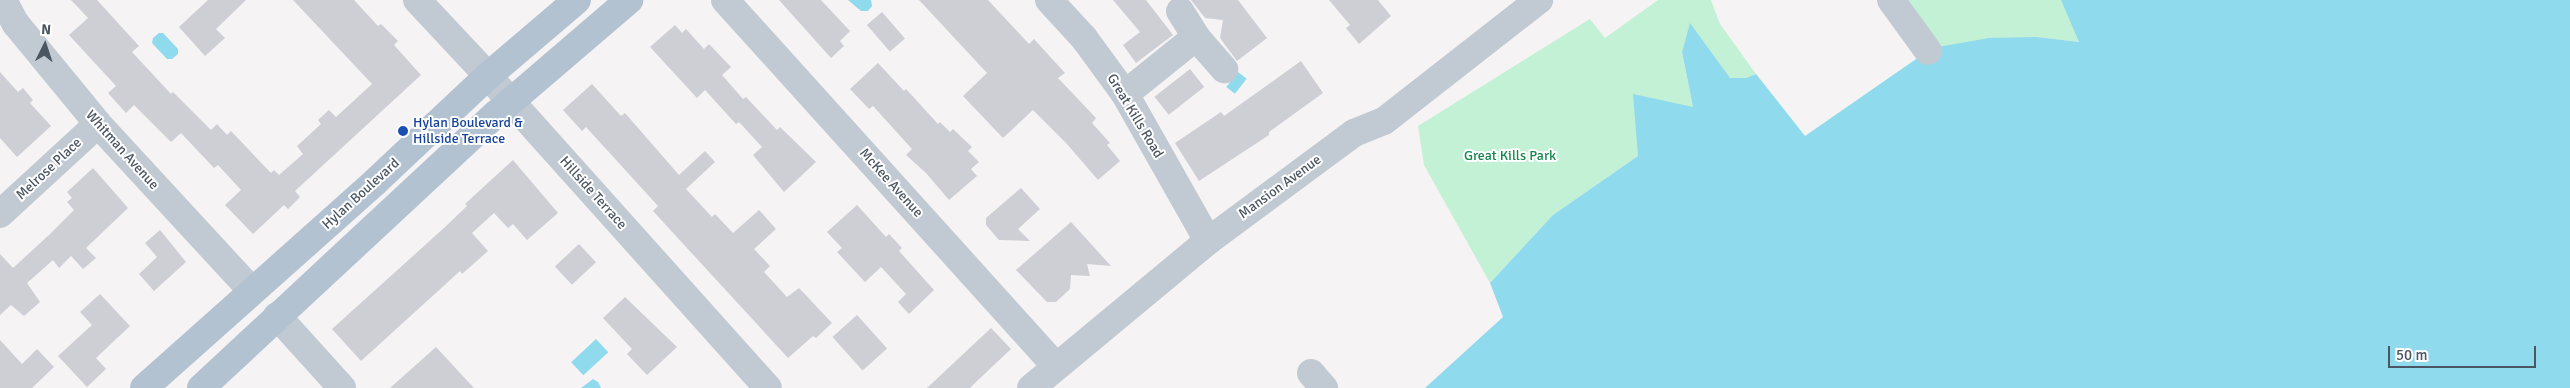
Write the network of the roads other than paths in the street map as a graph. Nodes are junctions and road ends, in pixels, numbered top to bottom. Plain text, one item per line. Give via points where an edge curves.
1 (3, 0) edge
2 (416, 0) edge
3 (577, 0) edge
4 (629, 0) edge
5 (725, 0) edge
6 (1048, 0) edge
7 (1539, 0) edge
8 (1891, 0) edge
9 (1180, 11) dead end
10 (1196, 37) junction
11 (1928, 51) dead end
12 (1224, 69) dead end
13 (488, 76) junction
14 (1124, 94) junction
15 (511, 101) junction
16 (98, 124) junction
17 (0, 214) edge
18 (1208, 240) junction
19 (252, 291) junction
20 (277, 316) junction
21 (1056, 366) junction
22 (144, 388) edge
23 (202, 388) edge
24 (342, 388) edge
25 (768, 388) edge
26 (1031, 388) edge

1 - 16 street, Whitman Avenue via 16,24
2 - 13 street, Hillside Terrace
3 - 13 main road, Hylan Boulevard
4 - 15 main road
5 - 21 street, McKee Avenue
6 - 14 street, Great Kills Road via 1084,38
7 - 18 street, Mansion Avenue via 1384,121 1354,133
8 - 11 street
9 - 10 street
10 - 12 street
10 - 14 street
13 - 15 street, Hillside Terrace
13 - 19 main road, Hylan Boulevard
14 - 18 street, Great Kills Road
15 - 20 main road
15 - 25 street, Hillside Terrace
16 - 17 street, Melrose Place
16 - 19 street, Whitman Avenue
18 - 21 street, Mansion Avenue
19 - 22 main road, Hylan Boulevard
20 - 23 main road
20 - 24 street
21 - 26 street, Mansion Avenue

